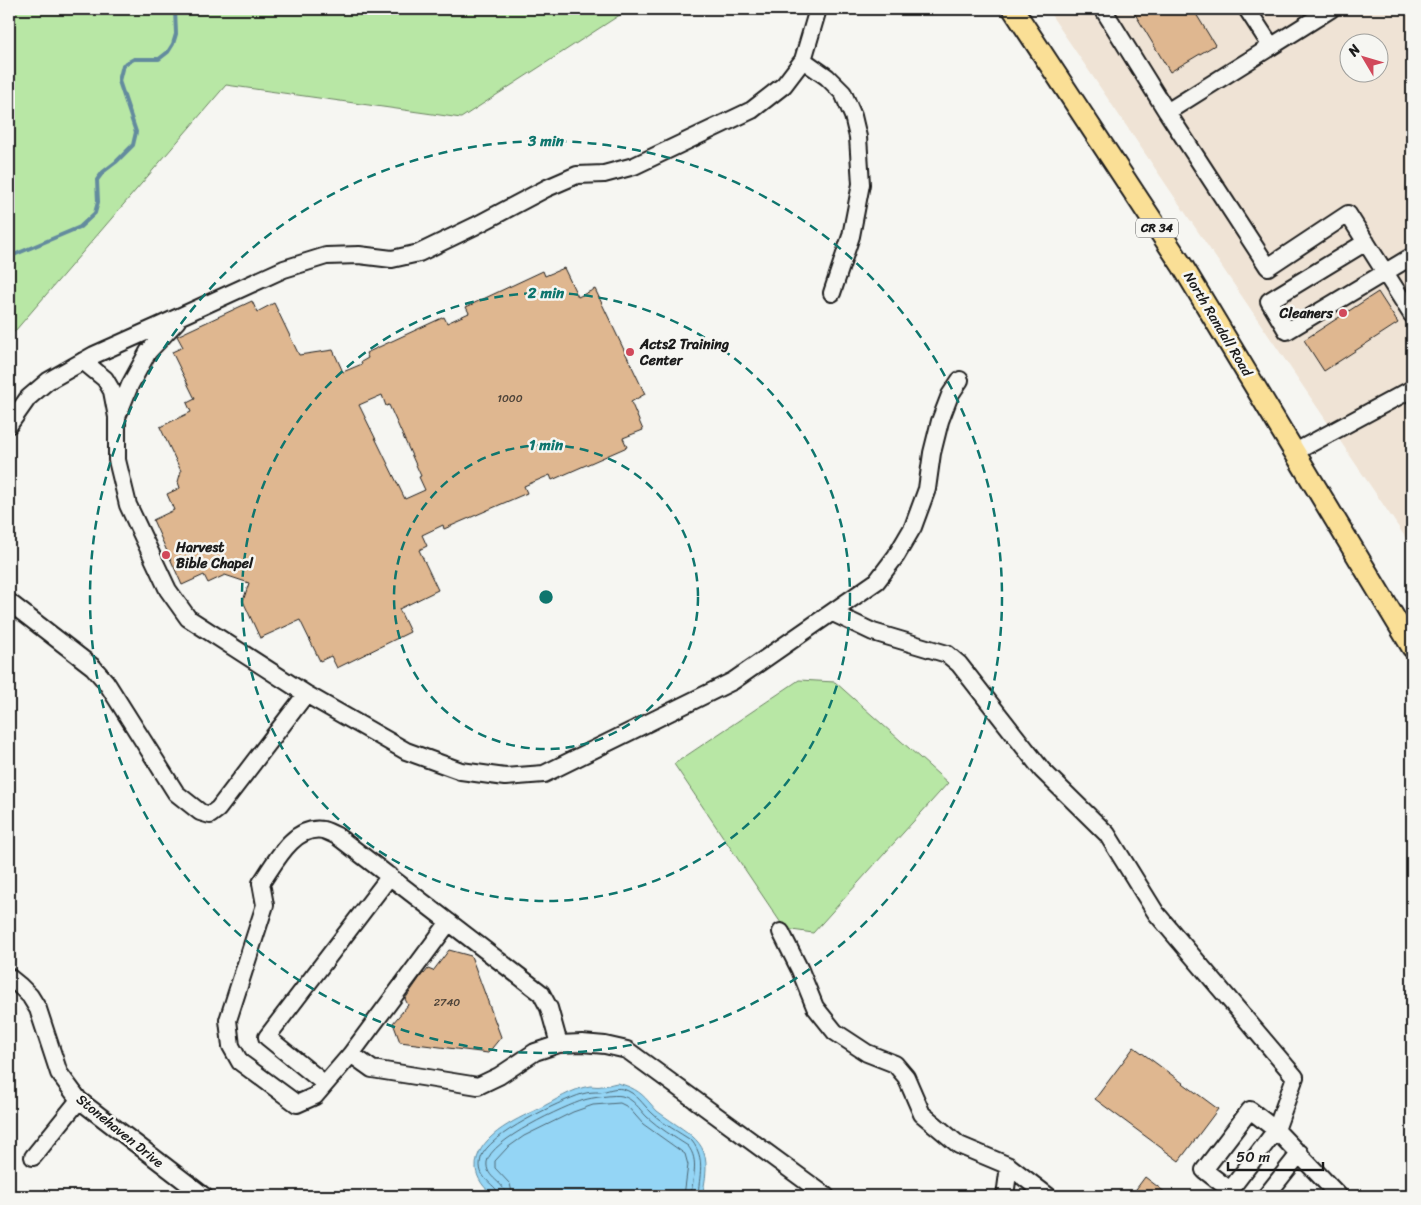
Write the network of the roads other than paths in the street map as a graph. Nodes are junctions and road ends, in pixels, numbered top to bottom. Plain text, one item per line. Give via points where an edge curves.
1 (818, 9) edge
2 (1013, 9) edge
3 (1103, 9) edge
4 (1247, 9) edge
5 (1331, 9) edge
6 (1272, 46) junction
7 (803, 60) junction
8 (1167, 112) junction
9 (1366, 242) junction
10 (1412, 263) edge
11 (1385, 272) junction
12 (832, 293) dead end
13 (182, 315) junction
14 (1412, 315) edge
15 (83, 362) junction
16 (960, 380) dead end
17 (1412, 390) edge
18 (117, 417) junction
19 (9, 425) edge
20 (1295, 452) junction
21 (9, 602) edge
22 (833, 613) junction
23 (1412, 647) edge
24 (306, 694) junction
25 (390, 876) junction
26 (449, 922) junction
27 (781, 932) dead end
28 (9, 977) edge
29 (559, 1044) junction
30 (351, 1054) junction
31 (326, 1084) junction
32 (79, 1100) junction
33 (1276, 1130) junction
34 (1300, 1153) junction
35 (33, 1157) dead end
36 (1009, 1166) junction
37 (204, 1196) edge
38 (826, 1196) edge
39 (1005, 1196) edge
40 (1048, 1196) edge
41 (1266, 1196) edge
42 (1339, 1196) edge

1 - 7 street
2 - 20 main road, North Randall Road / CR 34 via 1183,267
3 - 8 street
4 - 6 street
5 - 6 street
6 - 8 street
7 - 12 street via 843,93 854,116 858,137 861,184 852,236
7 - 13 street via 784,85 752,110 634,166 604,174 576,175 418,253 392,259 326,256 284,269
8 - 9 street via 1268,267 1348,214
9 - 11 street
9 - 11 street via 1269,301 1287,331
10 - 11 street via 1409,258
11 - 14 street
13 - 15 street
13 - 18 street via 148,352
15 - 18 street via 105,380 112,391
15 - 19 street via 48,381 28,398
16 - 22 street via 940,421 927,489 913,527 878,582
17 - 20 street
18 - 24 street via 117,460 128,505 168,590 188,618
20 - 23 main road, North Randall Road / CR 34
21 - 24 street via 93,668 106,682 176,793 200,812 210,814 218,809
22 - 24 street via 733,681 544,774 505,777 461,771 406,751
22 - 33 street via 873,632 947,654 959,664 1042,770 1107,834 1156,914 1295,1077
25 - 26 street
25 - 31 street via 268,1037
25 - 31 street via 337,836 322,830 304,833 290,843 261,883 265,905 228,1020 231,1046 240,1062 297,1104 316,1096
26 - 29 street via 541,993 549,1008
26 - 30 street
27 - 36 street via 815,1006 835,1032 867,1053 895,1064 906,1077 922,1114 959,1144
28 - 32 street, Stonehaven Drive via 30,996 38,1009 59,1073
29 - 30 street via 535,1052 478,1086 372,1069
29 - 38 street via 605,1045 627,1050
30 - 31 street
32 - 35 street
32 - 37 street, Stonehaven Drive
33 - 33 street via 1230,1190 1204,1170 1250,1110
33 - 34 street
34 - 41 street
34 - 42 street
36 - 39 street
36 - 40 street

